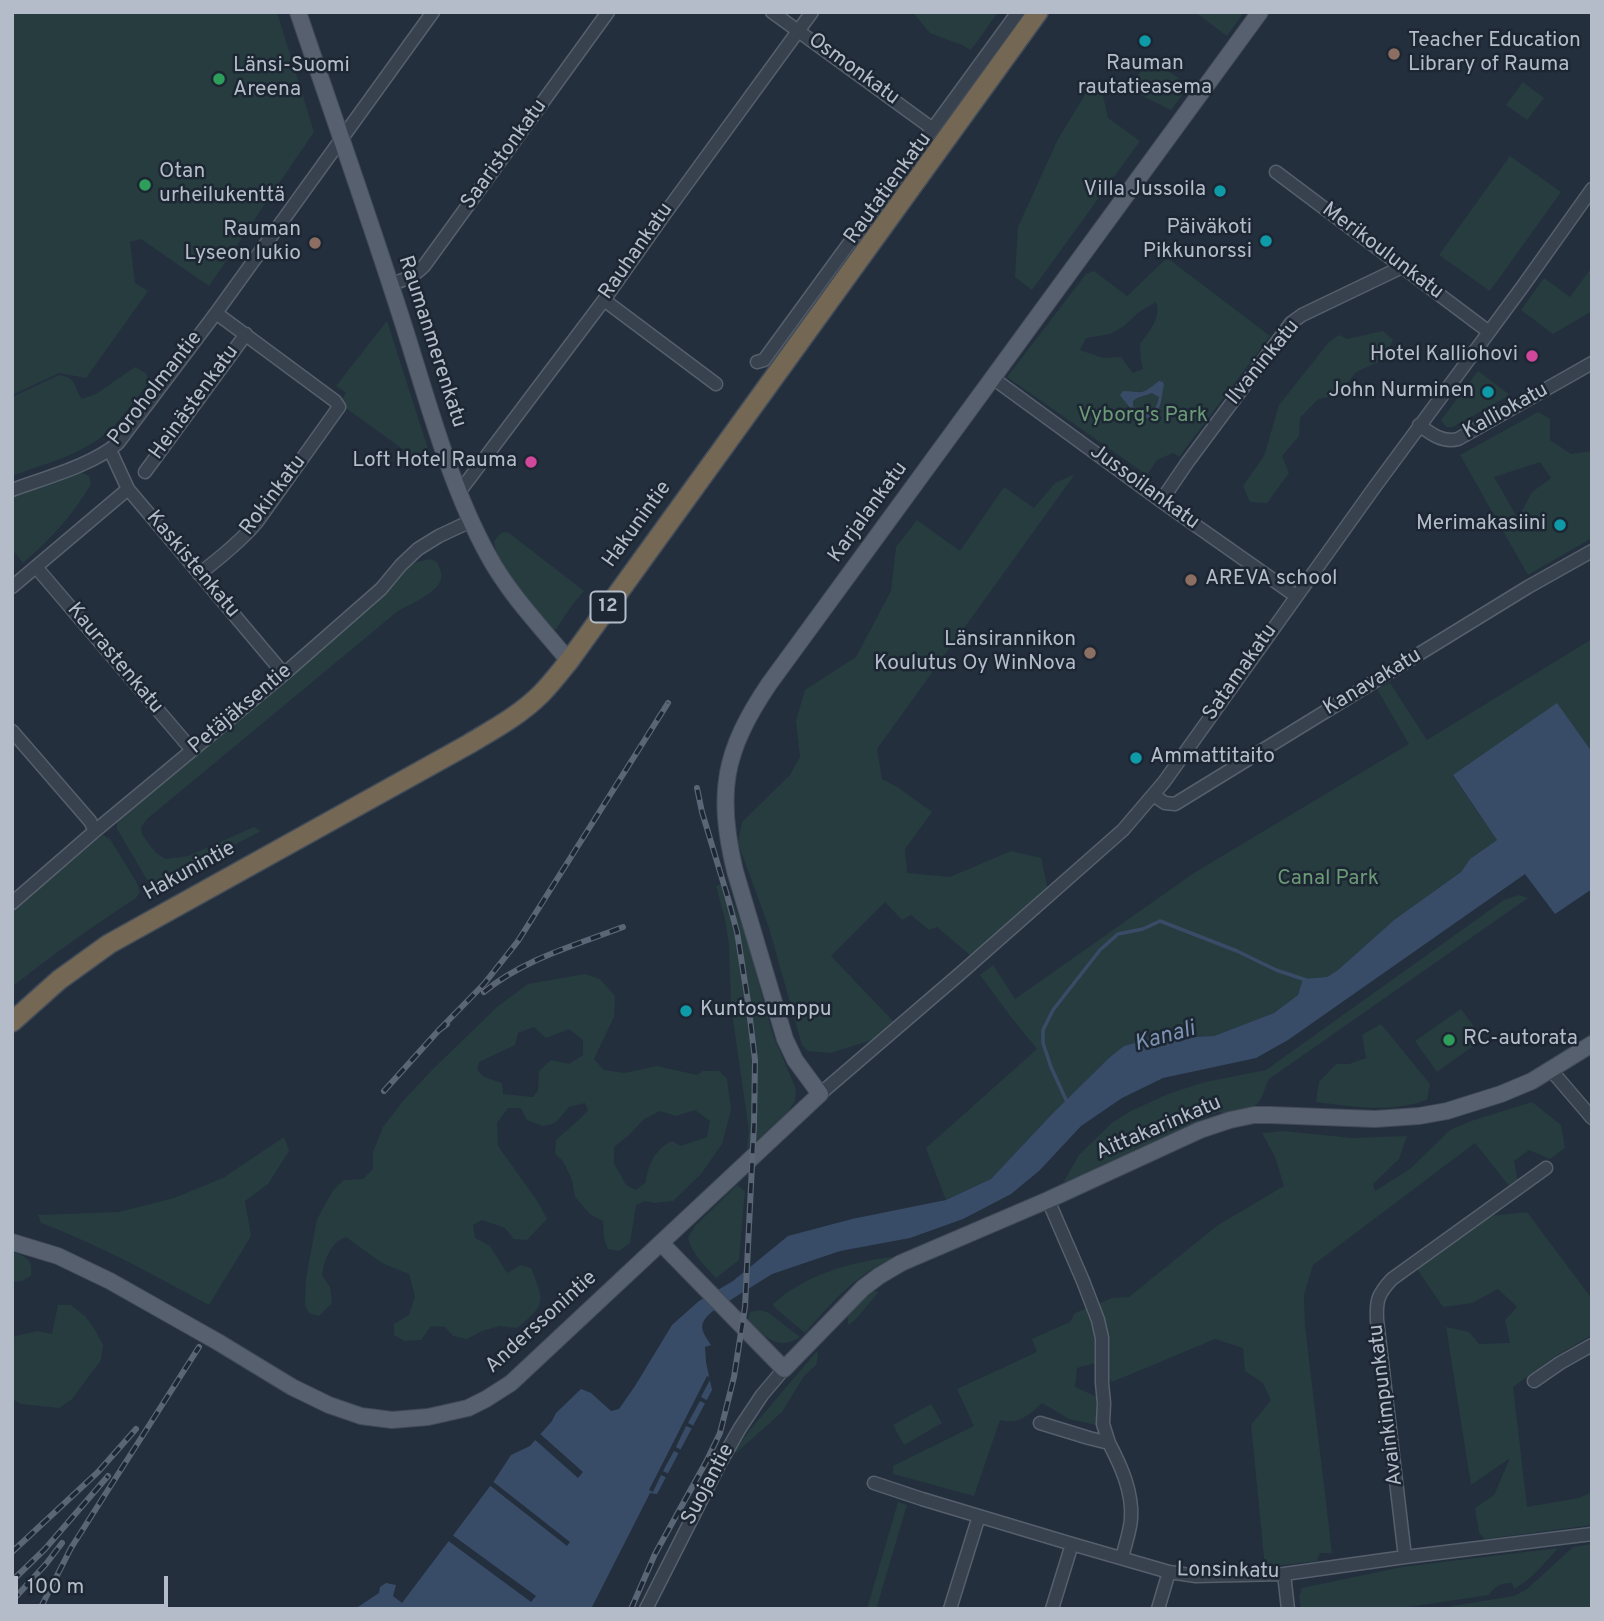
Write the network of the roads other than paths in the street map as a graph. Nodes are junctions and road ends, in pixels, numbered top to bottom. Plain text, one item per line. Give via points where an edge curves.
1 (298, 12) edge
2 (433, 12) edge
3 (608, 12) edge
4 (772, 12) edge
5 (813, 12) edge
6 (1018, 12) edge
7 (1038, 12) edge
8 (1260, 12) edge
9 (799, 31) junction
10 (933, 129) junction
11 (341, 139) junction
12 (1276, 172) dead end
13 (1592, 189) edge
14 (1402, 267) junction
15 (390, 283) junction
16 (604, 300) junction
17 (216, 313) junction
18 (1489, 331) junction
19 (246, 334) junction
20 (757, 362) dead end
21 (1592, 363) edge
22 (993, 379) junction
23 (716, 384) dead end
24 (1419, 425) junction
25 (110, 450) junction
26 (145, 472) dead end
27 (128, 489) junction
28 (12, 490) edge
29 (460, 491) junction
30 (1161, 501) junction
31 (471, 521) junction
32 (1592, 551) edge
33 (36, 567) junction
34 (199, 574) junction
35 (12, 587) edge
36 (1296, 596) junction
37 (569, 661) junction
38 (284, 674) junction
39 (12, 731) edge
40 (192, 750) junction
41 (1153, 795) junction
42 (95, 831) junction
43 (12, 903) edge
44 (12, 1022) edge
45 (1592, 1044) edge
46 (1551, 1070) junction
47 (820, 1094) junction
48 (1592, 1118) edge
49 (1546, 1168) dead end
50 (1048, 1200) junction
51 (12, 1242) edge
52 (661, 1244) junction
53 (1592, 1345) edge
54 (784, 1369) junction
55 (1534, 1381) dead end
56 (1040, 1423) dead end
57 (1109, 1443) junction
58 (874, 1483) dead end
59 (979, 1517) junction
60 (1592, 1534) edge
61 (1072, 1544) junction
62 (1405, 1557) junction
63 (1122, 1558) junction
64 (1169, 1572) junction
65 (1284, 1574) junction
66 (646, 1609) edge
67 (950, 1609) edge
68 (1052, 1609) edge
69 (1158, 1609) edge
70 (1288, 1609) edge

1 - 11 main road, Raumanmerenkatu
2 - 11 street, Poroholmantie
3 - 15 street, Saaristonkatu via 424,266 407,280
4 - 9 street, Osmonkatu
5 - 9 street, Rauhankatu
6 - 10 street, Rautatienkatu
7 - 37 highway, Hakunintie / 12
8 - 22 main road, Karjalankatu
9 - 10 street, Osmonkatu
9 - 16 street, Rauhankatu
10 - 20 street, Rautatienkatu via 764,360
11 - 15 main road, Raumanmerenkatu
11 - 17 street, Poroholmantie
12 - 14 street, Merikoulunkatu
13 - 18 street, Satamakatu
14 - 18 street, Merikoulunkatu
14 - 30 street, Ilvaninkatu via 1291,323
15 - 29 main road, Raumanmerenkatu
16 - 23 street
16 - 29 street, Rauhankatu
17 - 19 street
17 - 25 street, Poroholmantie
18 - 24 street, Satamakatu
19 - 26 street, Heinästenkatu
19 - 34 street, Rokinkatu via 338,407 257,522
21 - 24 street, Kalliokatu via 1458,439 1440,438
22 - 30 street, Jussoilankatu
22 - 47 main road, Karjalankatu via 769,684 748,716 731,757 725,802 735,871 785,1039
24 - 36 street, Satamakatu
25 - 27 street, Kaskistenkatu
25 - 28 street, Poroholmantie
27 - 33 street
27 - 34 street, Kaskistenkatu
29 - 31 main road, Raumanmerenkatu
30 - 36 street, Jussoilankatu
31 - 37 main road, Raumanmerenkatu via 489,558
31 - 38 street, Petäjäksentie via 418,549 381,589
32 - 41 street, Kanavakatu via 1175,804
33 - 35 street
33 - 40 street, Kaurastenkatu
34 - 38 street, Kaskistenkatu
36 - 41 street, Satamakatu
37 - 44 highway, Hakunintie / 12 via 541,694 503,724 126,933 77,966
38 - 40 street, Petäjäksentie
39 - 42 street
40 - 42 street, Petäjäksentie
41 - 47 street, Satamakatu via 1124,830
42 - 43 street, Petäjäksentie
45 - 46 main road, Aittakarinkatu
46 - 48 street
46 - 50 main road, Aittakarinkatu via 1501,1094 1419,1116 1254,1115 1230,1120
47 - 52 main road, Anderssonintie
49 - 62 street, Avainkimpunkatu via 1380,1292 1377,1320
50 - 54 main road, Aittakarinkatu via 879,1276
50 - 57 street via 1098,1320 1103,1424
51 - 52 main road, Anderssonintie via 58,1256 110,1281 329,1405 360,1416 392,1420 468,1408 511,1383
52 - 54 main road
53 - 55 street
54 - 66 street, Suojantie via 740,1428
56 - 57 street
57 - 63 street via 1131,1502
58 - 59 street, Lonsinkatu
59 - 61 street, Lonsinkatu
59 - 67 street
60 - 62 street, Lonsinkatu
61 - 63 street, Lonsinkatu
61 - 68 street
62 - 65 street, Lonsinkatu
63 - 64 street, Lonsinkatu
64 - 65 street, Lonsinkatu via 1196,1576
64 - 69 street
65 - 70 street

